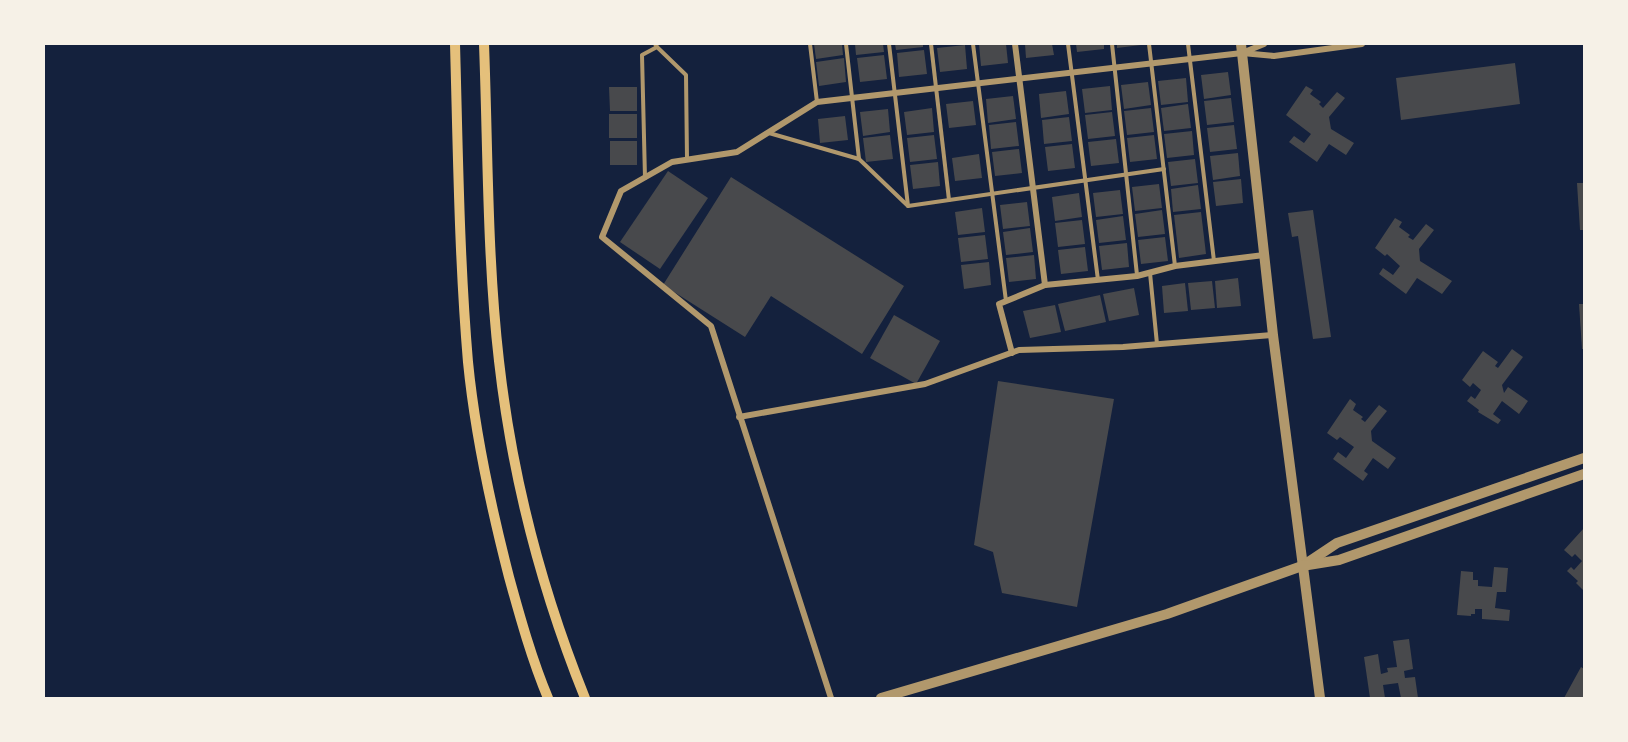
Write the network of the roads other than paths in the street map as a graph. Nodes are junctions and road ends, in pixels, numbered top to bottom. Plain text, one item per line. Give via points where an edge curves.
1 (455, 44) edge
2 (484, 44) edge
3 (810, 44) edge
4 (846, 44) edge
5 (889, 44) edge
6 (930, 44) edge
7 (973, 44) edge
8 (1015, 44) edge
9 (1068, 44) edge
10 (1112, 44) edge
11 (1149, 44) edge
12 (1188, 44) edge
13 (1264, 44) edge
14 (1362, 44) edge
15 (656, 45) edge
16 (1241, 48) edge
17 (1190, 59) junction
18 (1152, 64) junction
19 (1114, 68) junction
20 (1072, 73) junction
21 (1019, 79) junction
22 (978, 84) junction
23 (936, 88) junction
24 (895, 93) junction
25 (852, 98) junction
26 (817, 102) junction
27 (768, 133) junction
28 (859, 159) junction
29 (687, 160) junction
30 (1164, 170) junction
31 (1126, 175) junction
32 (645, 178) junction
33 (1085, 181) junction
34 (1033, 188) junction
35 (992, 194) junction
36 (949, 200) junction
37 (908, 206) junction
38 (1264, 255) junction
39 (1214, 261) junction
40 (1175, 266) junction
41 (1150, 273) junction
42 (1137, 276) junction
43 (1098, 280) junction
44 (1045, 285) junction
45 (1006, 302) junction
46 (1273, 334) junction
47 (1157, 344) junction
48 (1012, 353) junction
49 (739, 417) junction
50 (1584, 458) edge
51 (1584, 474) edge
52 (1302, 567) junction
53 (548, 699) edge
54 (585, 699) edge
55 (831, 699) edge
56 (881, 699) edge
57 (1320, 699) edge

1 - 53 main road via 468,364 496,526
2 - 54 main road via 499,361 528,519 549,596
3 - 26 lane
4 - 25 lane
5 - 24 lane
6 - 23 lane
7 - 22 lane
8 - 21 street
9 - 20 lane
10 - 19 lane
11 - 18 lane
12 - 17 lane
13 - 16 street
14 - 16 street via 1274,56
15 - 29 lane via 686,75
15 - 32 lane via 642,55
16 - 17 street
16 - 38 street
17 - 18 street
17 - 39 lane
18 - 19 street
18 - 30 lane
19 - 20 street
19 - 31 lane
20 - 21 street
20 - 33 lane
21 - 22 street
21 - 34 street
22 - 23 street
22 - 35 lane
23 - 24 street
23 - 36 lane
24 - 25 street
24 - 37 lane
25 - 26 street
25 - 28 lane
26 - 27 street
27 - 28 lane
27 - 29 street via 737,152
28 - 37 lane
29 - 32 street via 672,162
30 - 31 lane
30 - 40 lane
31 - 33 lane
31 - 42 lane
32 - 49 street via 621,191 602,237 711,326
33 - 34 lane
33 - 43 lane
34 - 35 lane
34 - 44 street
35 - 36 lane
35 - 45 lane
36 - 37 lane
38 - 39 street
38 - 46 street
39 - 40 street
40 - 41 street
41 - 42 street
41 - 47 lane
42 - 43 street
43 - 44 street
44 - 45 street
45 - 48 street via 999,304
46 - 47 street
46 - 52 street
47 - 48 street
48 - 49 street via 925,384
49 - 55 street
50 - 52 street via 1337,543
51 - 52 street via 1339,560
52 - 56 street via 1167,614
52 - 57 street

